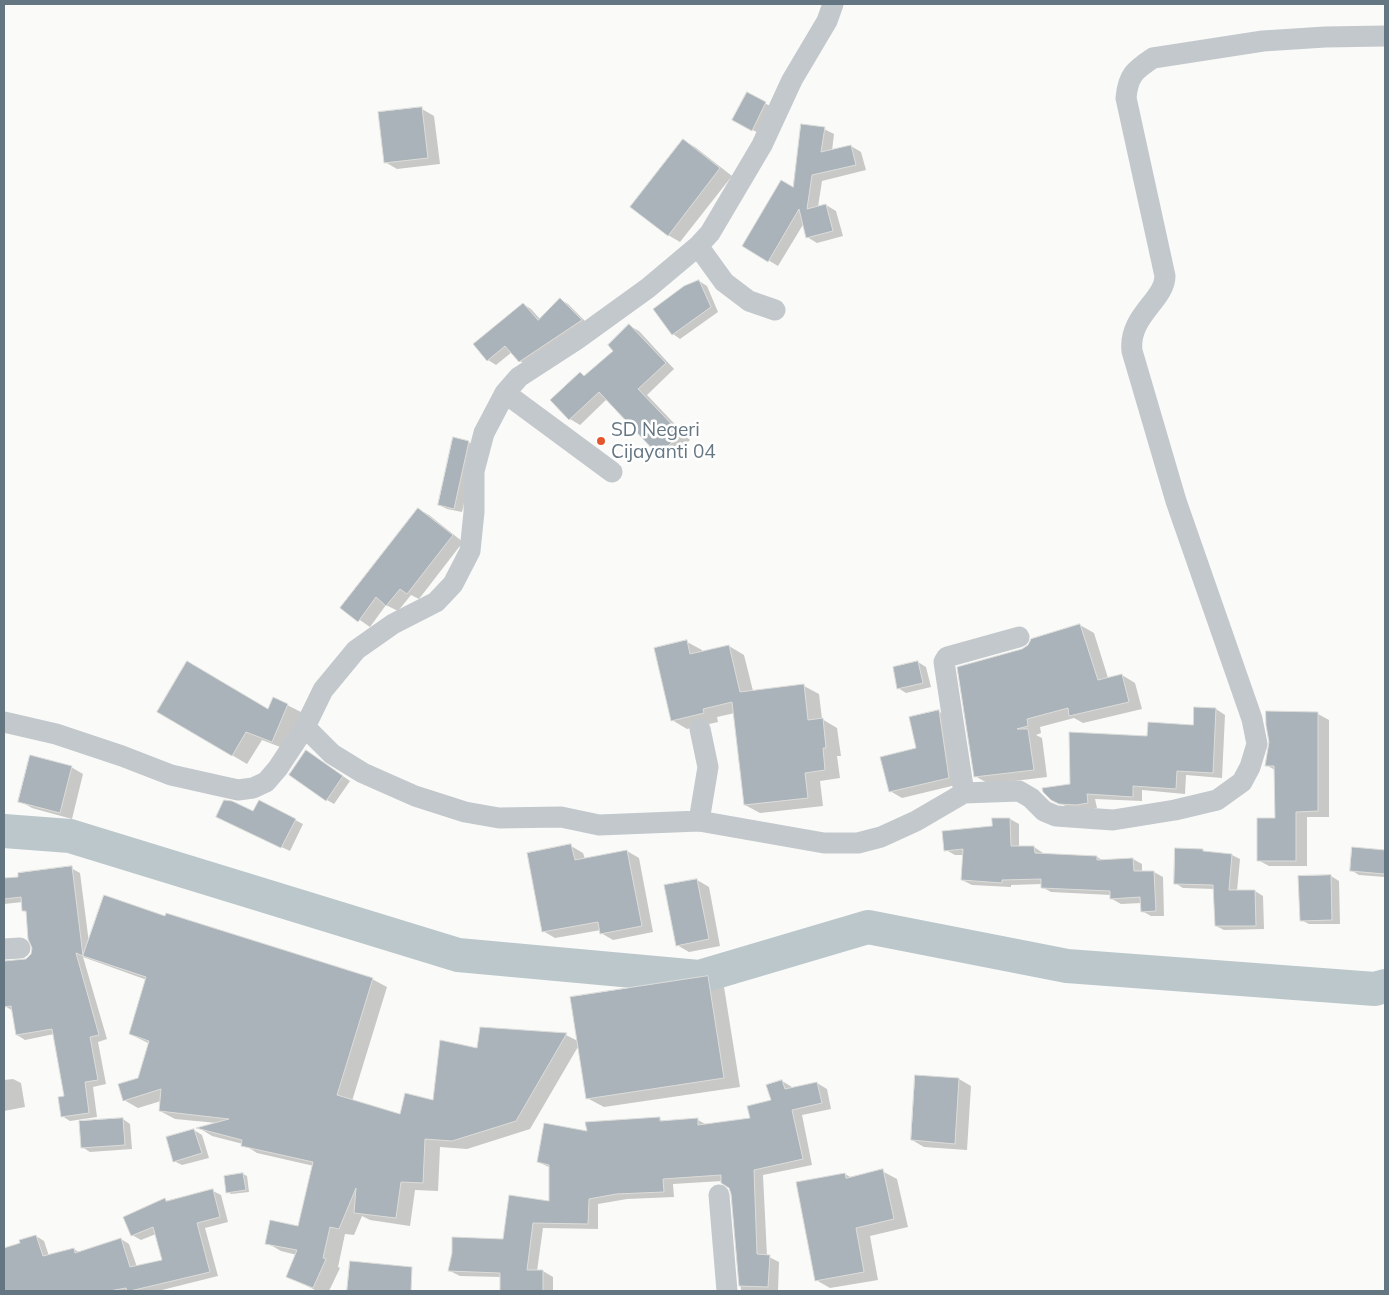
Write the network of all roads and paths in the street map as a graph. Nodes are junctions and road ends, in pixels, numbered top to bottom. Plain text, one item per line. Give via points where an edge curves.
1 (833, 4) edge
2 (1385, 36) edge
3 (698, 246) junction
4 (775, 310) dead end
5 (506, 393) junction
6 (612, 472) dead end
7 (1020, 637) dead end
8 (4, 722) edge
9 (305, 727) junction
10 (700, 729) dead end
11 (964, 794) junction
12 (700, 821) junction
13 (719, 1195) dead end
14 (727, 1291) edge

1 - 3 street via 762,145 710,233
2 - 11 street via 1263,41 1153,58 1130,76 1127,86 1128,113 1166,276 1165,283 1134,330 1132,351 1176,501 1252,719 1257,744 1242,782 1218,800 1112,820 1056,816 1044,811 1019,791
3 - 4 street via 724,282 749,301
3 - 5 street via 648,288 518,377
5 - 6 street
5 - 9 street via 484,433 474,471 470,551 453,584 436,602 393,624 356,650 322,690
7 - 11 street via 947,658 944,662
8 - 9 street via 56,734 171,775 238,790 266,782
9 - 12 street via 332,754 363,773 415,796 464,812 499,818 561,817 598,825
10 - 12 street via 708,767
11 - 12 street via 916,822 858,844 824,843
13 - 14 street

